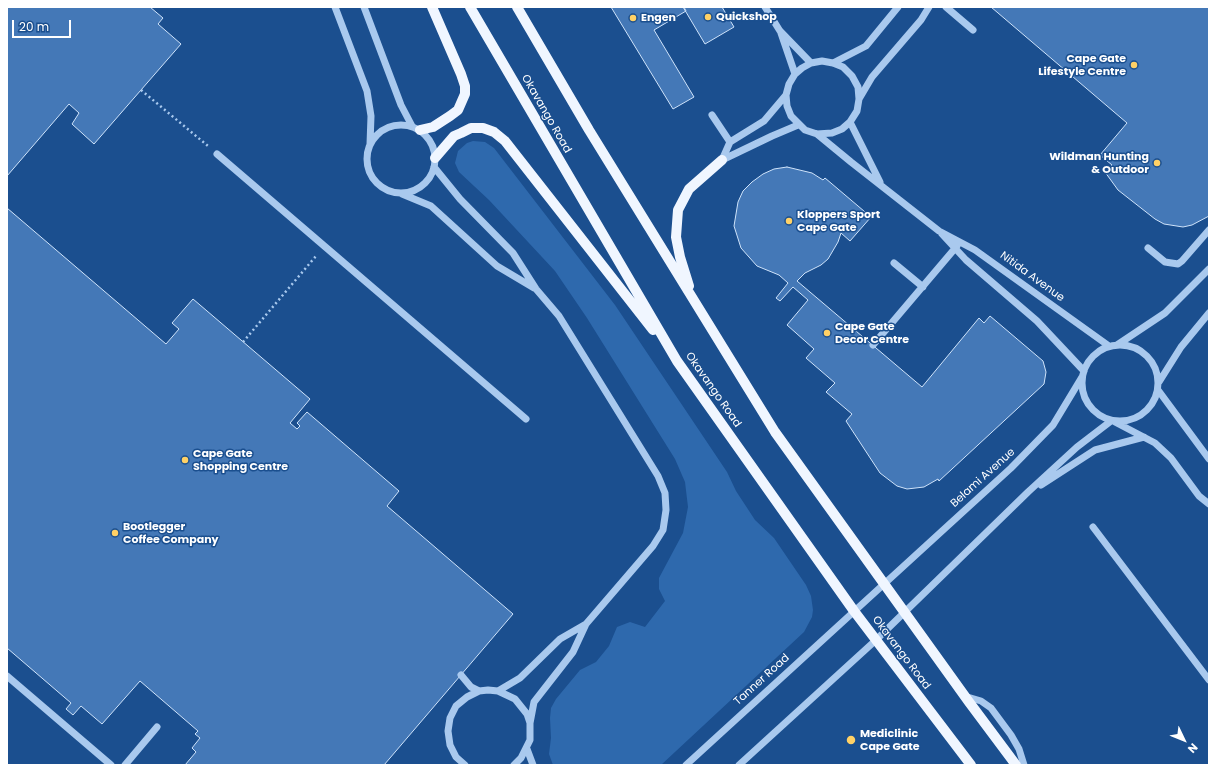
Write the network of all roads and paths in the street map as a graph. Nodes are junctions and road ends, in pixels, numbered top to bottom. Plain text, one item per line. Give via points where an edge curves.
1 (334, 7) edge
2 (364, 7) edge
3 (432, 7) edge
4 (470, 7) edge
5 (517, 7) edge
6 (765, 7) edge
7 (898, 7) edge
8 (929, 7) edge
9 (946, 7) edge
10 (973, 30) dead end
11 (780, 31) junction
12 (811, 63) junction
13 (833, 63) junction
14 (795, 74) junction
15 (141, 90) dead end
16 (786, 95) junction
17 (859, 99) junction
18 (712, 115) dead end
19 (850, 122) junction
20 (798, 125) junction
21 (416, 128) junction
22 (817, 134) junction
23 (730, 142) junction
24 (370, 144) junction
25 (217, 154) joint
26 (722, 160) junction
27 (435, 163) junction
28 (881, 184) junction
29 (401, 193) junction
30 (939, 230) junction
31 (1209, 230) edge
32 (961, 242) junction
33 (325, 246) junction
34 (1148, 248) dead end
35 (955, 249) junction
36 (894, 263) dead end
37 (1209, 269) edge
38 (923, 286) junction
39 (536, 289) junction
40 (699, 311) junction
41 (1209, 313) edge
42 (243, 342) dead end
43 (873, 345) dead end
44 (1113, 345) junction
45 (677, 361) junction
46 (1083, 374) junction
47 (1158, 386) junction
48 (526, 419) dead end
49 (1113, 422) junction
50 (1144, 437) junction
51 (1209, 459) edge
52 (1028, 492) junction
53 (1209, 504) edge
54 (1093, 527) dead end
55 (884, 583) junction
56 (854, 611) junction
57 (904, 612) junction
58 (586, 624) junction
59 (876, 640) junction
60 (461, 675) dead end
61 (7, 676) edge
62 (1209, 680) edge
63 (479, 691) junction
64 (498, 691) junction
65 (964, 696) junction
66 (530, 723) junction
67 (157, 727) dead end
68 (527, 749) junction
69 (111, 765) edge
70 (125, 765) edge
71 (465, 765) edge
72 (514, 765) edge
73 (533, 765) edge
74 (686, 765) edge
75 (739, 765) edge
76 (971, 765) edge
77 (1016, 765) edge
78 (1024, 765) edge

1 - 24 street via 367,91 371,116
2 - 21 street via 401,105
3 - 21 main road via 461,74 465,94 458,110 450,116 433,127
4 - 45 main road, Okavango Road
5 - 40 main road
6 - 11 street
7 - 13 street via 866,46
8 - 17 street via 872,78
9 - 10 street
11 - 12 street
11 - 14 street
12 - 13 street
12 - 14 street
13 - 17 street via 843,67 852,76 858,87
14 - 16 street
15 - 25 path
16 - 20 street via 791,116
16 - 23 street via 764,121
17 - 19 street via 857,111
18 - 23 street
19 - 22 street via 832,133
19 - 28 street, Nitida Avenue
20 - 22 street
20 - 26 street
21 - 24 street via 399,124 387,127 377,134
21 - 27 street via 431,142
22 - 28 street, Nitida Avenue
23 - 26 street
24 - 29 street via 367,166 373,179 388,191
25 - 33 street
26 - 40 main road via 689,189 680,203 676,220 680,257
27 - 29 street via 430,178 422,186
27 - 39 street via 460,199 513,252
27 - 45 main road via 454,136 471,128 483,128 494,132 505,142
28 - 30 street, Nitida Avenue
29 - 39 street via 431,206 497,266
30 - 32 street, Nitida Avenue
30 - 35 street, Nitida Avenue
31 - 34 street via 1178,264 1165,262
32 - 35 street
32 - 44 street, Nitida Avenue
33 - 42 path
33 - 48 street
35 - 38 street
35 - 46 street, Nitida Avenue via 1037,321
36 - 38 street
37 - 44 street via 1165,312
38 - 43 street
39 - 58 street via 571,333 658,476 665,493 663,530 653,546
40 - 55 main road via 775,432
41 - 47 street via 1182,347
44 - 46 street via 1093,356
44 - 47 street via 1127,345 1146,354 1152,362
45 - 56 main road, Okavango Road
46 - 49 street via 1082,387 1088,405 1094,412
46 - 55 street, Belami Avenue via 1053,424 1036,443
47 - 49 street via 1154,401 1147,410 1127,421
47 - 51 street
49 - 50 street
49 - 52 street via 1077,447
50 - 52 street via 1095,450
50 - 53 street via 1172,458 1199,496
52 - 57 street
54 - 62 street
55 - 56 street, Belami Avenue
55 - 57 main road
56 - 59 main road, Okavango Road
56 - 74 street, Tanner Road
57 - 59 street
57 - 65 main road
58 - 64 street via 560,639 520,678
58 - 66 street via 573,652 539,693 534,702
59 - 75 street
59 - 76 main road, Okavango Road
60 - 63 street via 471,687
61 - 69 street
63 - 64 street
63 - 71 street via 466,696 456,706 450,718 450,745 456,757
64 - 66 street via 511,696 522,706
65 - 77 main road
65 - 78 street via 981,701 991,708 1011,735
66 - 68 street
67 - 70 street
68 - 72 street
68 - 73 street

